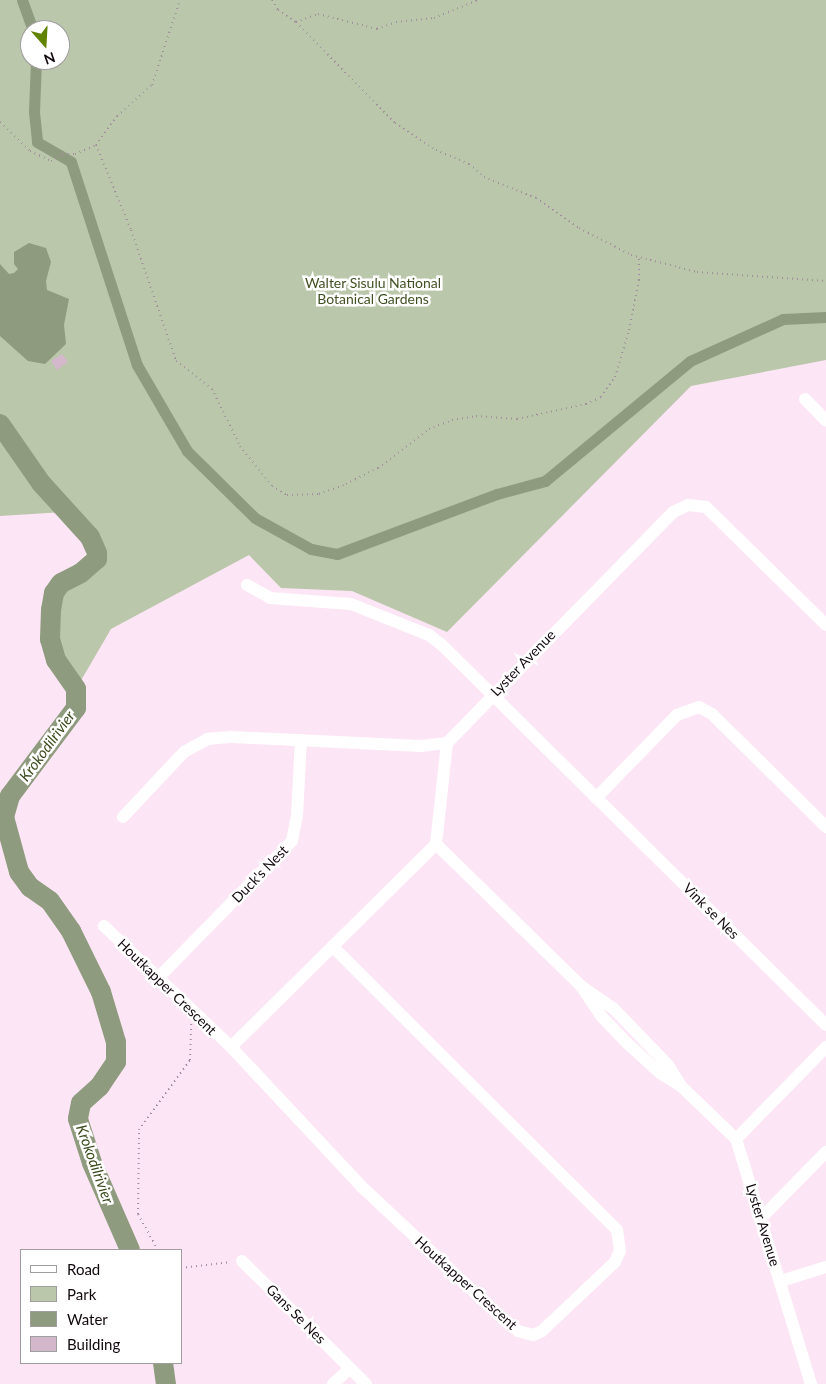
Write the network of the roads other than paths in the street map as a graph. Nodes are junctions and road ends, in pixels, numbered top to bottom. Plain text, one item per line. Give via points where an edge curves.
1 (805, 399) dead end
2 (826, 421) edge
3 (247, 585) dead end
4 (826, 625) edge
5 (493, 694) junction
6 (302, 740) junction
7 (447, 743) junction
8 (596, 798) junction
9 (123, 817) dead end
10 (826, 827) edge
11 (436, 844) junction
12 (104, 926) dead end
13 (332, 946) junction
14 (157, 979) junction
15 (826, 1025) edge
16 (230, 1047) junction
17 (826, 1047) edge
18 (736, 1139) junction
19 (826, 1152) edge
20 (761, 1218) junction
21 (242, 1261) road end
22 (826, 1267) edge
23 (781, 1281) junction
24 (350, 1368) junction
25 (334, 1384) edge
26 (366, 1384) edge
27 (811, 1384) edge

1 - 2 street
3 - 5 street, Vink se Nes via 270,598 351,604 428,635
4 - 5 street, Lyster Avenue via 725,523 706,507 689,505 672,512
5 - 7 street, Lyster Avenue
5 - 8 street, Vink se Nes
6 - 7 street via 422,746
6 - 9 street via 218,738 195,744
6 - 14 street, Duck's Nest via 297,816 292,841
7 - 11 street
8 - 10 street via 677,716 698,707 712,714
8 - 15 street, Vink se Nes
11 - 13 street
11 - 18 street, Lyster Avenue via 581,986 602,1017 628,1044 660,1073 681,1086
12 - 14 street, Houtkapper Crescent
13 - 16 street
13 - 16 street, Houtkapper Crescent via 608,1219 617,1230 620,1252 602,1276 542,1331 533,1335 518,1331 362,1187
14 - 16 street, Houtkapper Crescent
17 - 18 street
18 - 20 street, Lyster Avenue
19 - 20 street
20 - 23 street, Lyster Avenue
21 - 24 street, Gans Se Nes
22 - 23 street
23 - 27 street, Lyster Avenue
24 - 25 street
24 - 26 street, Gans Se Nes

